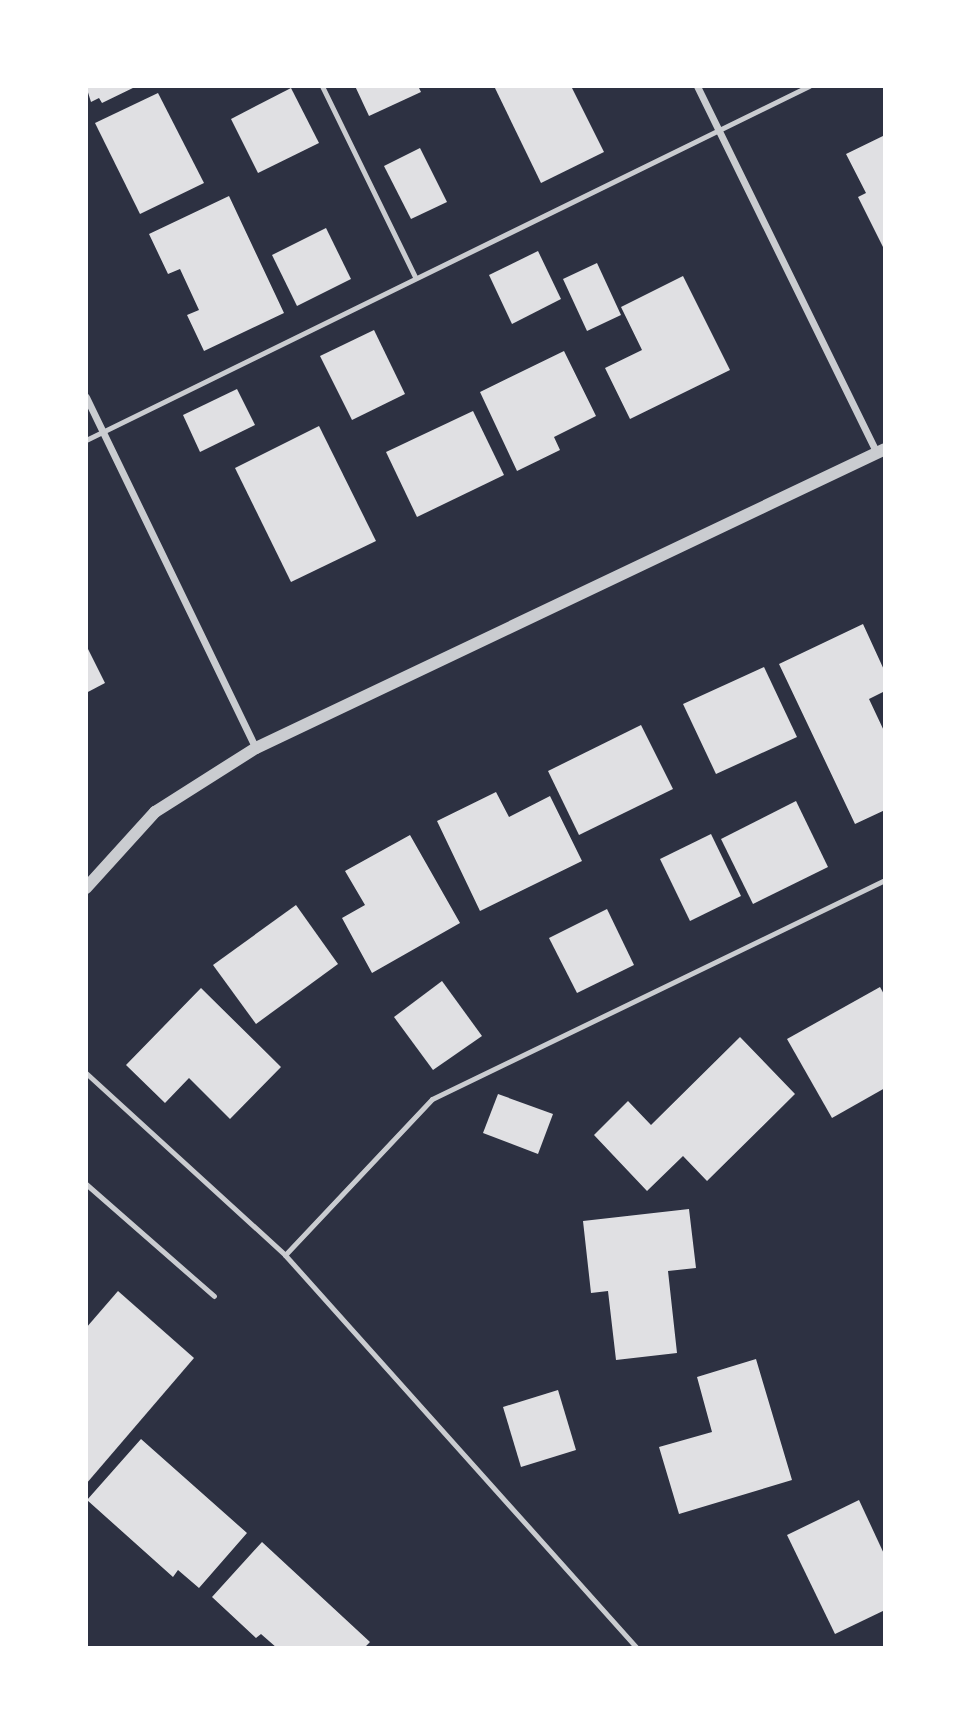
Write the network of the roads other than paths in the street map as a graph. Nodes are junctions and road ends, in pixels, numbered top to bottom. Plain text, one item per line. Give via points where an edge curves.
1 (322, 86) edge
2 (698, 86) edge
3 (810, 86) edge
4 (720, 132) junction
5 (415, 277) junction
6 (86, 397) edge
7 (103, 432) junction
8 (86, 440) edge
9 (881, 451) edge
10 (256, 748) junction
11 (885, 880) edge
12 (86, 888) edge
13 (86, 1073) edge
14 (86, 1184) edge
15 (285, 1255) junction
16 (214, 1296) dead end
17 (637, 1648) edge

1 - 5 lane
2 - 4 street
3 - 4 lane
4 - 5 lane
4 - 9 street
5 - 7 lane
6 - 7 street
7 - 8 lane
7 - 10 street
9 - 10 street
10 - 12 street via 155,812
11 - 15 lane via 432,1098
13 - 15 lane
14 - 16 lane
15 - 17 lane

